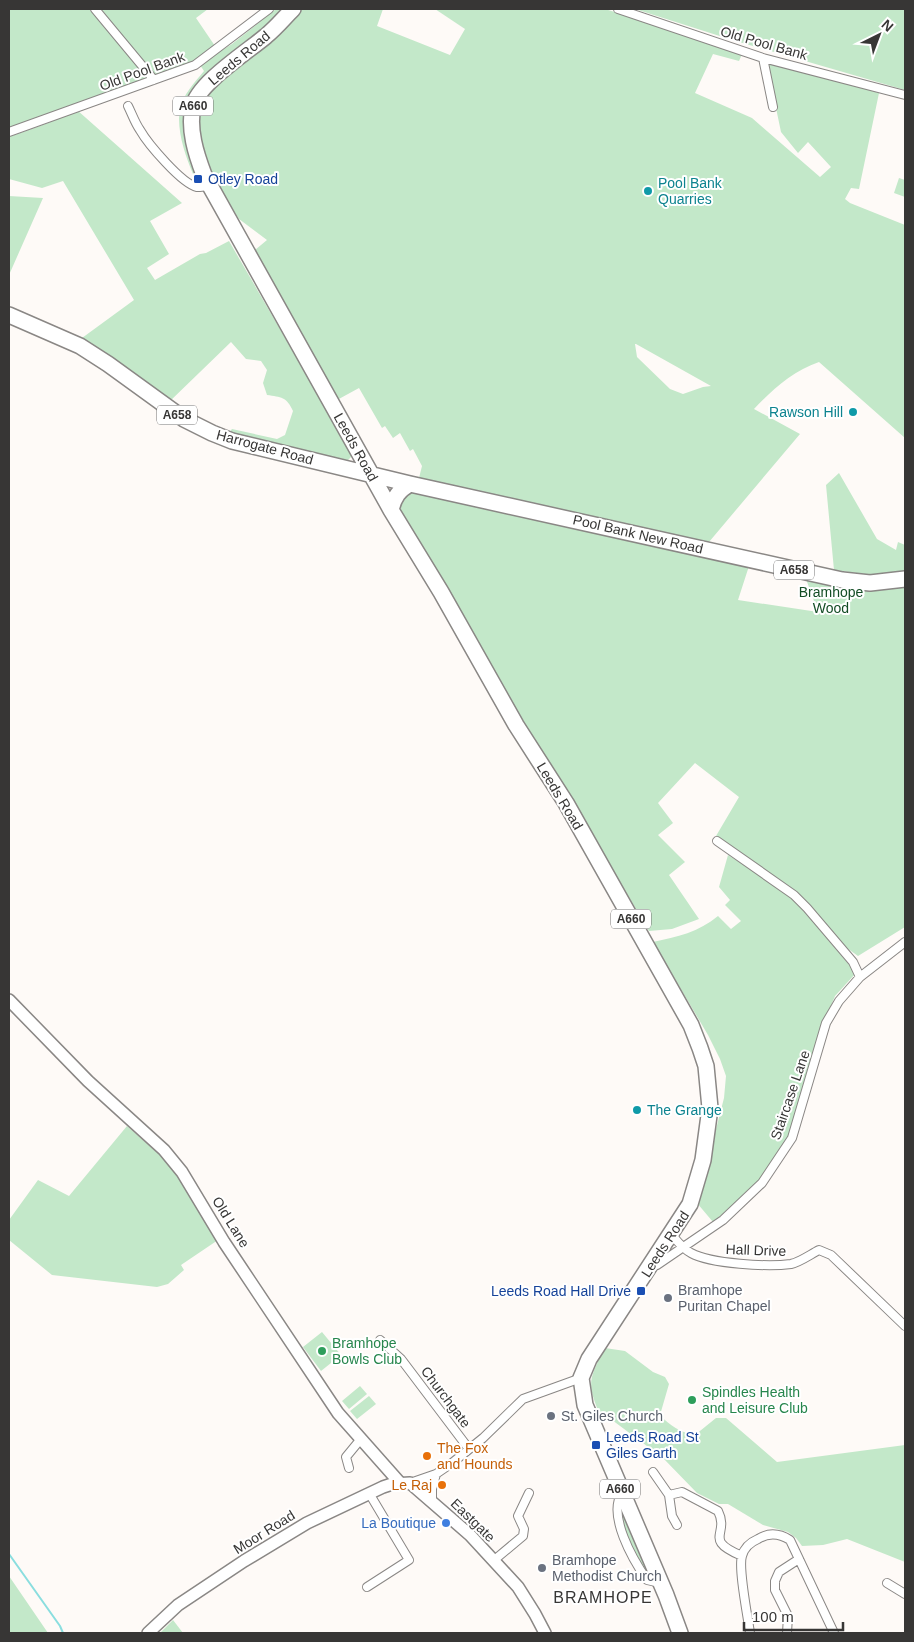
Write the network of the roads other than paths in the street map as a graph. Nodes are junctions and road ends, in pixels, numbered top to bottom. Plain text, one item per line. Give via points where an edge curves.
1 (95, 9) edge
2 (270, 9) edge
3 (293, 9) edge
4 (618, 9) edge
5 (763, 58) junction
6 (154, 80) junction
7 (905, 95) edge
8 (128, 106) dead end
9 (773, 107) dead end
10 (9, 132) edge
11 (209, 186) junction
12 (9, 315) edge
13 (372, 474) junction
14 (410, 484) junction
15 (391, 510) junction
16 (905, 580) edge
17 (717, 841) dead end
18 (905, 942) edge
19 (860, 977) junction
20 (9, 1000) edge
21 (672, 1234) junction
22 (683, 1248) junction
23 (651, 1265) junction
24 (905, 1326) edge
25 (380, 1340) dead end
26 (581, 1378) junction
27 (360, 1440) junction
28 (469, 1449) junction
29 (348, 1468) dead end
30 (653, 1472) dead end
31 (436, 1474) junction
32 (405, 1483) junction
33 (368, 1493) junction
34 (529, 1493) dead end
35 (669, 1495) junction
36 (432, 1501) junction
37 (677, 1525) dead end
38 (742, 1556) junction
39 (799, 1559) junction
40 (493, 1561) junction
41 (887, 1583) dead end
42 (367, 1587) dead end
43 (905, 1594) edge
44 (148, 1633) edge
45 (545, 1633) edge
46 (680, 1633) edge
47 (750, 1633) edge
48 (787, 1633) edge
49 (834, 1633) edge

1 - 6 street
2 - 6 street, Old Pool Bank via 195,66
3 - 11 highway, Leeds Road / A660 via 197,95 192,132
4 - 5 street, Old Pool Bank
5 - 7 street, Old Pool Bank
5 - 9 street
6 - 10 street, Old Pool Bank
8 - 11 street via 139,129 173,170 197,187
11 - 13 highway, Leeds Road / A660
12 - 13 highway, Harrogate Road / A658 via 80,346 184,420 212,433 256,448
13 - 14 highway, Pool Bank New Road / A658
13 - 15 highway, Leeds Road / A660
14 - 15 highway via 397,494
14 - 16 highway, Pool Bank New Road / A658 via 842,580 870,583
15 - 21 highway, Leeds Road / A660 via 516,725 566,804 691,1024 706,1066 709,1116 703,1160 690,1204
17 - 19 street via 794,895 852,962
18 - 19 street, Staircase Lane
19 - 22 street, Staircase Lane via 839,1001 826,1023 792,1138 779,1160 762,1183 723,1220
20 - 27 street, Old Lane via 88,1081 164,1150 182,1172 317,1383
21 - 22 street, Hall Drive
21 - 23 highway, Leeds Road / A660
22 - 23 street, Staircase Lane via 657,1265
22 - 24 street, Hall Drive via 689,1253 718,1261 758,1264 793,1264 819,1250 831,1255
23 - 26 highway, Leeds Road / A660 via 589,1359
25 - 28 street, Churchgate via 401,1359
26 - 28 street via 523,1399
26 - 46 highway, A660 via 585,1405
27 - 29 street via 346,1457
27 - 32 street, Old Lane
28 - 31 street
30 - 35 street
31 - 32 street
31 - 36 street, Eastgate
32 - 33 street, Moor Road
32 - 36 street, Eastgate
33 - 42 street via 409,1560
33 - 44 street, Moor Road via 307,1523 244,1562 178,1605
34 - 40 street via 518,1516 524,1529 523,1536
35 - 37 street via 672,1516
35 - 38 street via 686,1493 718,1512 722,1520 720,1541
36 - 40 street, Eastgate via 470,1534
38 - 39 street via 750,1543 762,1536 780,1534 790,1540
38 - 47 street
39 - 48 street via 779,1572 774,1581 788,1616
39 - 49 street
40 - 45 street, Eastgate via 518,1588
41 - 43 street

